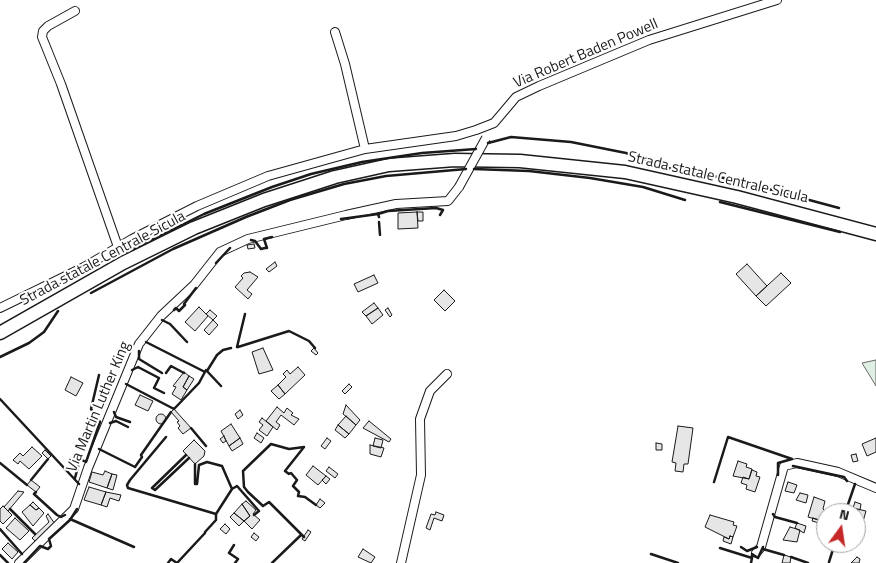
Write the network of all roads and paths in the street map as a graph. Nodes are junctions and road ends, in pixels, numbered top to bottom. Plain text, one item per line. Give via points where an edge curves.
1 (777, 0) edge
2 (75, 12) dead end
3 (334, 32) dead end
4 (494, 123) junction
5 (365, 149) junction
6 (459, 187) joint
7 (876, 234) edge
8 (118, 247) junction
9 (0, 308) edge
10 (0, 333) edge
11 (447, 374) dead end
12 (876, 488) edge
13 (756, 553) dead end
14 (19, 563) edge
15 (401, 563) edge

1 - 4 street, Via Robert Baden Powell via 649,40 539,86 516,97
2 - 8 street via 48,26 42,36
3 - 5 street
4 - 5 street via 456,136
4 - 6 street, Via Robert Baden Powell, bridge
5 - 8 street via 268,176 197,206
6 - 14 street, Via Martin Luther King via 448,201 396,204 355,213 248,239 220,252 139,344 74,509
7 - 10 main road, Strada statale Centrale Sicula via 669,181 573,165 456,160 389,165 335,177 264,200 194,228 123,263
8 - 9 street via 84,268
11 - 15 street via 430,391 420,419 421,475
12 - 13 street via 838,472 797,463 784,466 761,546

